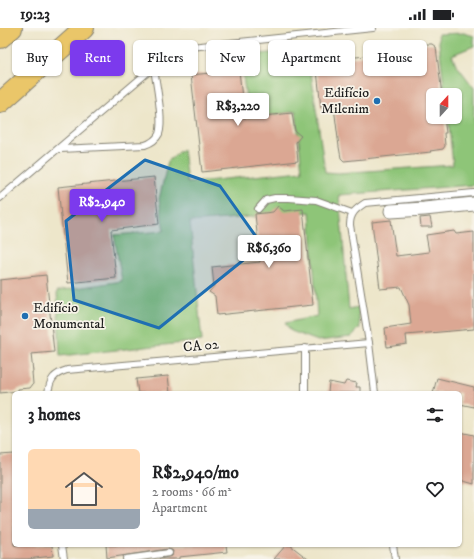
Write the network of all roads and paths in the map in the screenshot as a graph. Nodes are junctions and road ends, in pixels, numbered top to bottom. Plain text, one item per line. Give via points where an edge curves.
1 (12, 28) edge
2 (84, 28) edge
3 (373, 28) edge
4 (0, 38) edge
5 (198, 46) edge
6 (145, 76) edge
7 (155, 76) edge
8 (0, 103) edge
9 (60, 148) junction
10 (474, 193) edge
11 (0, 198) edge
12 (474, 204) edge
13 (258, 209) dead end
14 (391, 211) dead end
15 (352, 213) junction
16 (369, 343) junction
17 (305, 348) junction
18 (49, 391) edge
19 (305, 391) edge
20 (375, 391) edge
21 (62, 547) edge
22 (393, 547) edge
23 (169, 553) dead end
24 (64, 559) edge
25 (126, 559) edge
26 (395, 559) edge

1 - 4 main road
2 - 8 main road
3 - 5 lane
6 - 9 lane
7 - 9 lane via 161,125 153,142 145,145
9 - 11 lane
10 - 15 lane via 365,203
12 - 14 street
13 - 15 lane via 266,200 289,198 316,200
15 - 16 lane via 350,225
16 - 17 lane, CA 02
16 - 20 lane
17 - 18 lane, CA 02 via 67,370 57,373
17 - 19 lane
21 - 24 lane
22 - 26 lane
23 - 25 lane

